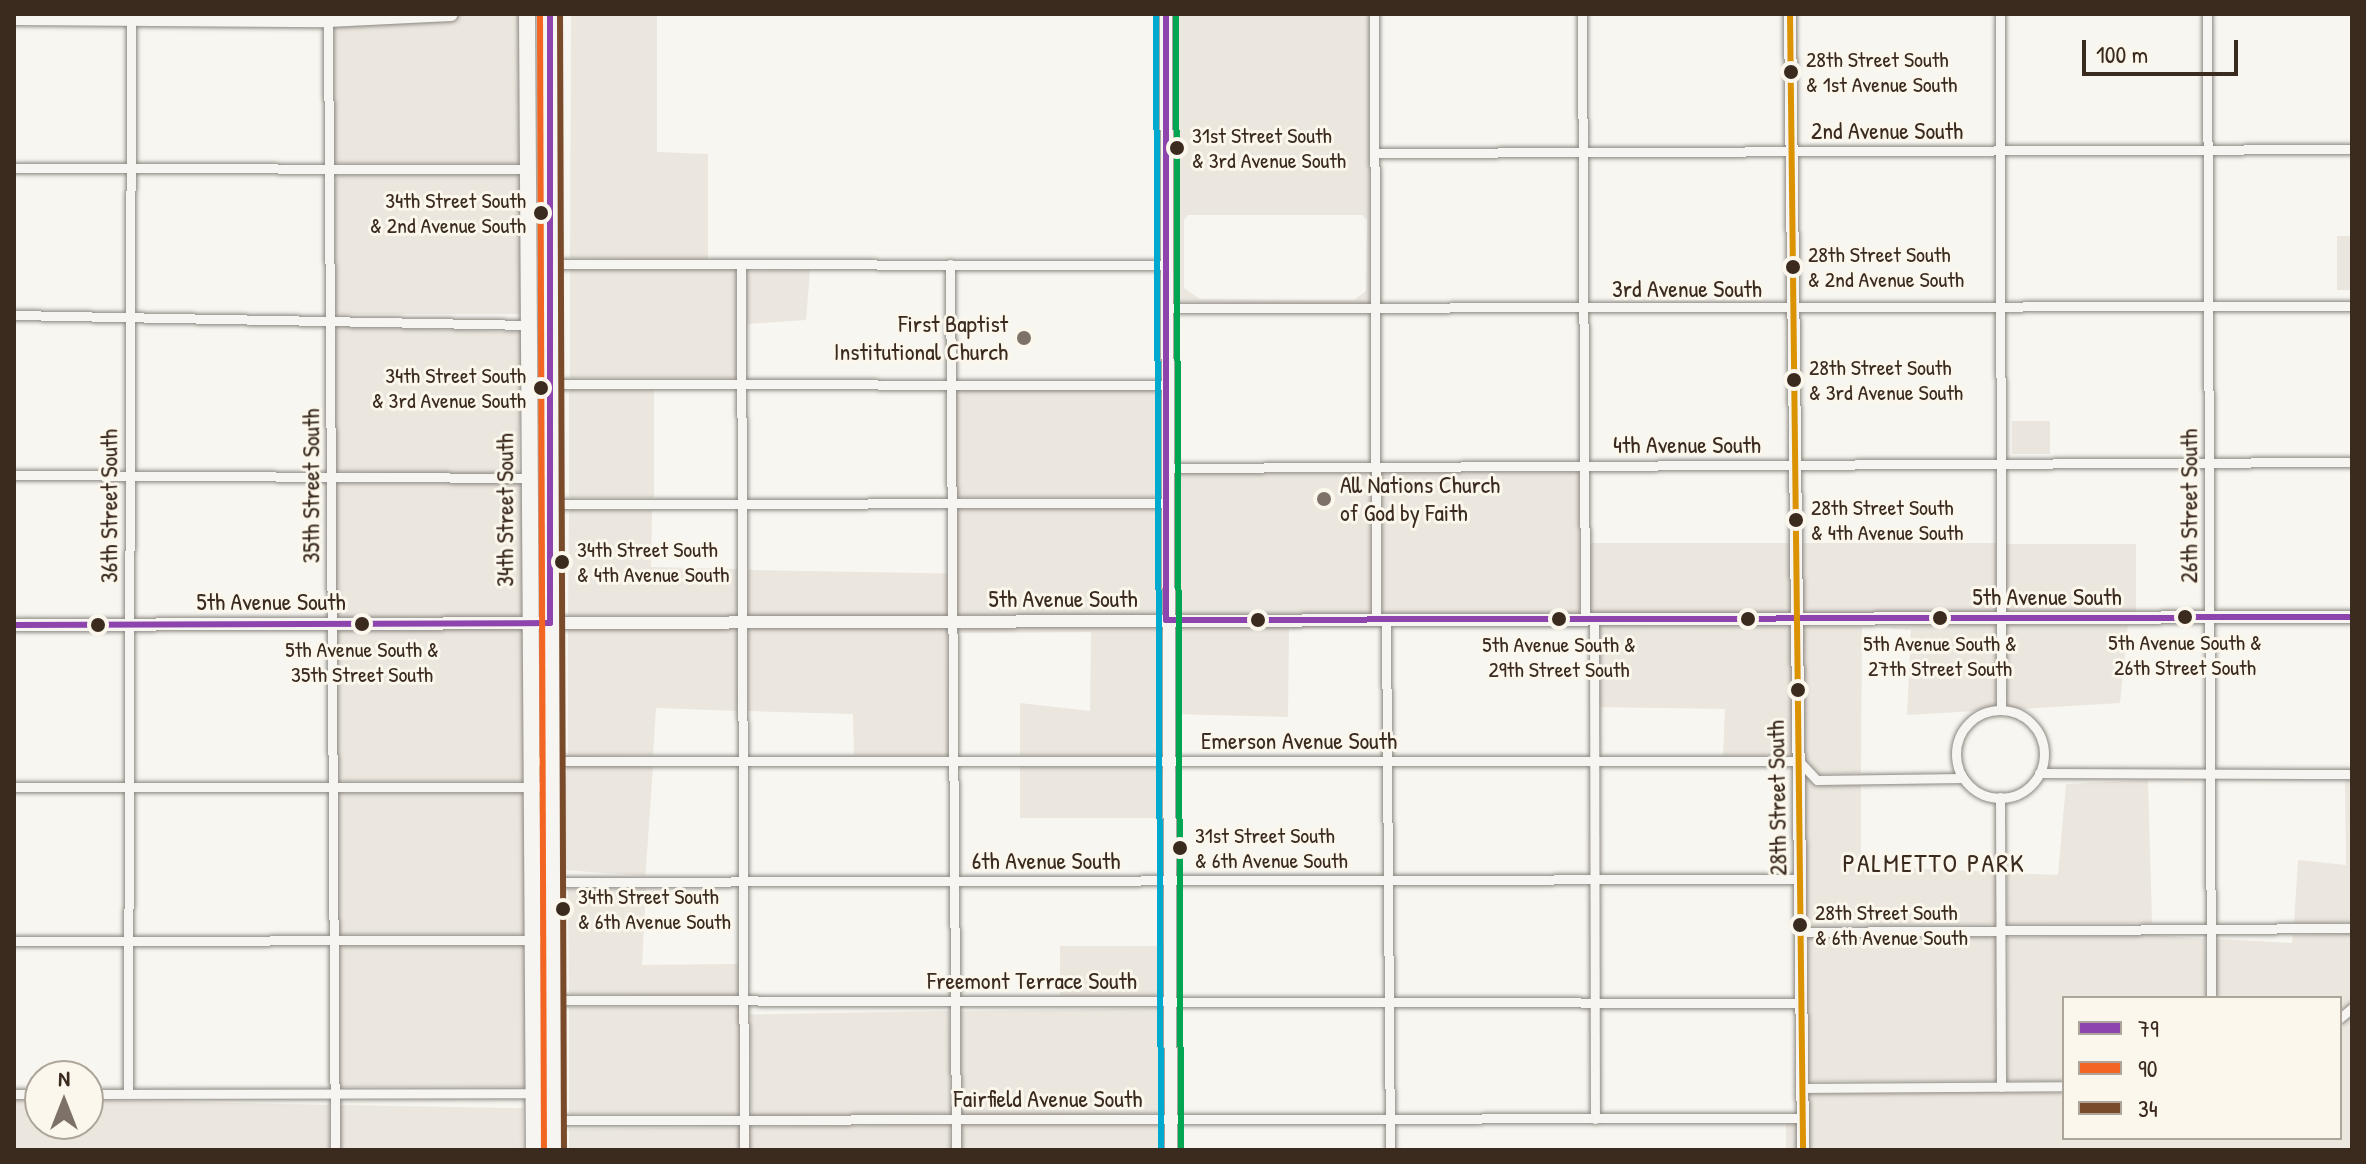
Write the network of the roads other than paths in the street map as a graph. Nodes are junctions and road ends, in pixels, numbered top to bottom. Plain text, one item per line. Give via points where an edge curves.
1 (451, 14) edge
2 (527, 14) edge
3 (550, 14) edge
4 (1166, 14) edge
5 (1374, 14) edge
6 (1582, 14) edge
7 (1790, 14) edge
8 (2000, 14) edge
9 (2207, 14) edge
10 (130, 17) edge
11 (328, 17) edge
12 (14, 18) edge
13 (528, 79) junction
14 (550, 135) junction
15 (2352, 149) edge
16 (1792, 150) junction
17 (2208, 150) junction
18 (1583, 151) junction
19 (1999, 151) junction
20 (1374, 153) junction
21 (14, 168) edge
22 (130, 168) junction
23 (329, 169) junction
24 (528, 176) junction
25 (550, 264) junction
26 (950, 264) junction
27 (741, 265) junction
28 (1167, 265) junction
29 (2352, 306) edge
30 (1167, 308) junction
31 (2000, 308) junction
32 (2208, 308) junction
33 (1583, 309) junction
34 (1375, 310) junction
35 (1794, 310) junction
36 (14, 315) edge
37 (130, 315) junction
38 (330, 320) junction
39 (528, 325) junction
40 (551, 384) junction
41 (742, 384) junction
42 (951, 384) junction
43 (1167, 385) junction
44 (551, 409) junction
45 (2209, 462) junction
46 (2352, 462) edge
47 (2000, 463) junction
48 (1795, 464) junction
49 (1584, 466) junction
50 (1376, 467) junction
51 (1166, 468) junction
52 (14, 475) edge
53 (129, 476) junction
54 (331, 477) junction
55 (529, 478) junction
56 (952, 503) junction
57 (1166, 503) junction
58 (551, 504) junction
59 (742, 504) junction
60 (2352, 617) edge
61 (1590, 619) junction
62 (2002, 619) junction
63 (2209, 619) junction
64 (1166, 620) junction
65 (1381, 620) junction
66 (952, 621) junction
67 (1796, 621) junction
68 (743, 622) junction
69 (332, 623) junction
70 (530, 623) junction
71 (550, 623) junction
72 (129, 624) junction
73 (14, 625) edge
74 (2001, 710) junction
75 (531, 761) junction
76 (551, 761) junction
77 (743, 761) junction
78 (953, 761) junction
79 (1168, 761) junction
80 (1385, 761) junction
81 (1594, 761) junction
82 (1799, 761) junction
83 (2039, 773) junction
84 (2210, 774) junction
85 (2352, 774) edge
86 (1963, 778) junction
87 (14, 787) edge
88 (129, 787) junction
89 (333, 787) junction
90 (531, 787) junction
91 (551, 787) junction
92 (2000, 797) junction
93 (1800, 879) junction
94 (1389, 880) junction
95 (1594, 880) junction
96 (954, 881) junction
97 (1169, 881) junction
98 (531, 882) junction
99 (551, 882) junction
100 (743, 882) junction
101 (2352, 928) edge
102 (2211, 929) junction
103 (2002, 931) junction
104 (1800, 932) junction
105 (128, 940) junction
106 (334, 940) junction
107 (532, 940) junction
108 (551, 940) junction
109 (14, 941) edge
110 (2211, 996) edge
111 (551, 1000) junction
112 (744, 1001) junction
113 (955, 1001) junction
114 (1170, 1002) junction
115 (1389, 1002) junction
116 (1595, 1003) junction
117 (1801, 1003) junction
118 (2062, 1086) edge
119 (2001, 1087) junction
120 (1802, 1088) junction
121 (335, 1093) junction
122 (534, 1093) junction
123 (554, 1093) junction
124 (104, 1094) edge
125 (128, 1094) junction
126 (1803, 1118) junction
127 (744, 1119) junction
128 (955, 1119) junction
129 (1171, 1119) junction
130 (1390, 1119) junction
131 (1595, 1119) junction
132 (534, 1120) junction
133 (554, 1120) junction
134 (335, 1150) edge
135 (534, 1150) edge
136 (554, 1150) edge
137 (744, 1150) edge
138 (956, 1150) edge
139 (1171, 1150) edge
140 (1390, 1150) edge
141 (1803, 1150) edge

1 - 11 main road
2 - 13 highway, 34th Street South
3 - 14 highway, 34th Street South
4 - 28 street
5 - 20 street
6 - 18 street
7 - 16 street, 28th Street South
8 - 19 street
9 - 17 street, 26th Street South
10 - 11 main road
10 - 12 main road
10 - 22 street, 36th Street South
11 - 23 street, 35th Street South
13 - 14 highway via 541,83 541,129
13 - 24 highway, 34th Street South
14 - 25 highway, 34th Street South
15 - 17 street, 2nd Avenue South
16 - 18 street, 2nd Avenue South
16 - 19 street, 2nd Avenue South
16 - 35 street, 28th Street South
17 - 19 street, 2nd Avenue South
17 - 32 street, 26th Street South
18 - 20 street, 2nd Avenue South
18 - 33 street
19 - 31 street
20 - 34 street
21 - 22 street
22 - 23 street
22 - 37 street, 36th Street South
23 - 24 street
23 - 38 street, 35th Street South
24 - 25 highway via 541,189 541,251
24 - 39 highway, 34th Street South
25 - 27 street
25 - 40 highway, 34th Street South
26 - 27 street
26 - 28 street
26 - 42 street
27 - 41 street
28 - 30 street
29 - 32 street, 3rd Avenue South
30 - 34 street, 3rd Avenue South
30 - 43 street
31 - 32 street, 3rd Avenue South
31 - 35 street, 3rd Avenue South
31 - 47 street
32 - 45 street, 26th Street South
33 - 34 street, 3rd Avenue South
33 - 35 street, 3rd Avenue South
33 - 49 street
34 - 50 street
35 - 48 street, 28th Street South
36 - 37 street
37 - 38 street
37 - 53 street, 36th Street South
38 - 39 street
38 - 54 street, 35th Street South
39 - 44 highway via 542,341 542,396
39 - 55 highway, 34th Street South
40 - 41 street
40 - 44 highway, 34th Street South
41 - 42 street
41 - 59 street
42 - 43 street
42 - 56 street
43 - 51 street
44 - 58 highway, 34th Street South
45 - 46 street, 4th Avenue South
45 - 47 street, 4th Avenue South
45 - 63 street, 26th Street South
47 - 48 street, 4th Avenue South
47 - 62 street
48 - 49 street, 4th Avenue South
48 - 67 street, 28th Street South
49 - 50 street, 4th Avenue South
49 - 61 street
50 - 51 street, 4th Avenue South
50 - 65 street
51 - 57 street
52 - 53 street
53 - 54 street
53 - 72 street, 36th Street South
54 - 55 street
54 - 69 street, 35th Street South
55 - 70 highway, 34th Street South
56 - 57 street
56 - 59 street
56 - 66 street
57 - 64 street
58 - 59 street
58 - 71 highway, 34th Street South
59 - 68 street
60 - 63 street, 5th Avenue South
61 - 65 street, 5th Avenue South
61 - 67 street, 5th Avenue South
61 - 81 street
62 - 63 street, 5th Avenue South
62 - 67 street, 5th Avenue South
62 - 74 street
63 - 84 street, 26th Street South
64 - 65 street, 5th Avenue South
64 - 66 street, 5th Avenue South
64 - 79 street
65 - 80 street
66 - 68 street, 5th Avenue South
66 - 78 street
67 - 82 street, 28th Street South
68 - 71 street, 5th Avenue South
68 - 77 street
69 - 70 street, 5th Avenue South
69 - 72 street, 5th Avenue South
69 - 89 street, 35th Street South
70 - 71 street, 5th Avenue South
70 - 75 highway, 34th Street South
71 - 76 highway, 34th Street South
72 - 73 street, 5th Avenue South
72 - 88 street, 36th Street South
74 - 83 street via 2028,720 2037,731 2043,745
74 - 86 street via 1973,719 1963,730 1956,759
75 - 76 street, Emerson Avenue South
75 - 90 highway, 34th Street South
76 - 77 street, Emerson Avenue South
76 - 91 highway, 34th Street South
77 - 78 street, Emerson Avenue South
77 - 100 street
78 - 79 street, Emerson Avenue South
78 - 96 street
79 - 80 street, Emerson Avenue South
79 - 97 street
80 - 81 street, Emerson Avenue South
80 - 94 street
81 - 82 street, Emerson Avenue South
81 - 95 street
82 - 86 street via 1817,780
82 - 93 street, 28th Street South
83 - 84 street
83 - 92 street via 2023,791
84 - 85 street
84 - 102 street, 26th Street South
86 - 92 street via 1977,791
87 - 88 street
88 - 89 street
88 - 105 street, 36th Street South
89 - 90 street
89 - 106 street, 35th Street South
90 - 91 street
90 - 98 highway, 34th Street South
91 - 99 highway, 34th Street South
92 - 103 street
93 - 95 street, 6th Avenue South
93 - 104 street, 28th Street South
94 - 95 street, 6th Avenue South
94 - 97 street, 6th Avenue South
94 - 115 street
95 - 116 street
96 - 97 street, 6th Avenue South
96 - 100 street, 6th Avenue South
96 - 113 street
97 - 114 street
98 - 99 street, 6th Avenue South
98 - 107 highway, 34th Street South
99 - 100 street, 6th Avenue South
99 - 108 highway, 34th Street South
100 - 112 street
101 - 102 street
102 - 103 street
102 - 110 street, 26th Street South
103 - 104 street
103 - 119 street
104 - 117 street, 28th Street South
105 - 106 street
105 - 109 street
105 - 125 street, 36th Street South
106 - 107 street
106 - 121 street, 35th Street South
107 - 108 street
107 - 122 highway, 34th Street South
108 - 111 highway, 34th Street South
111 - 112 street, Freemont Terrace South
111 - 123 highway, 34th Street South
112 - 113 street, Freemont Terrace South
112 - 127 street
113 - 114 street, Freemont Terrace South
113 - 128 street
114 - 115 street, Freemont Terrace South
114 - 129 street
115 - 116 street, Freemont Terrace South
115 - 130 street
116 - 117 street, Freemont Terrace South
116 - 131 street
117 - 120 street, 28th Street South
118 - 119 street
119 - 120 street
120 - 126 street, 28th Street South
121 - 122 street
121 - 125 street
121 - 134 street, 35th Street South
122 - 123 street
122 - 132 highway, 34th Street South
123 - 133 highway, 34th Street South
124 - 125 street
126 - 131 street, Fairfield Avenue South
126 - 141 street, 28th Street South
127 - 128 street, Fairfield Avenue South
127 - 133 street, Fairfield Avenue South
127 - 137 street
128 - 129 street, Fairfield Avenue South
128 - 138 street
129 - 130 street, Fairfield Avenue South
129 - 139 street
130 - 131 street, Fairfield Avenue South
130 - 140 street
132 - 133 street, Fairfield Avenue South
132 - 135 highway, 34th Street South
133 - 136 highway, 34th Street South

